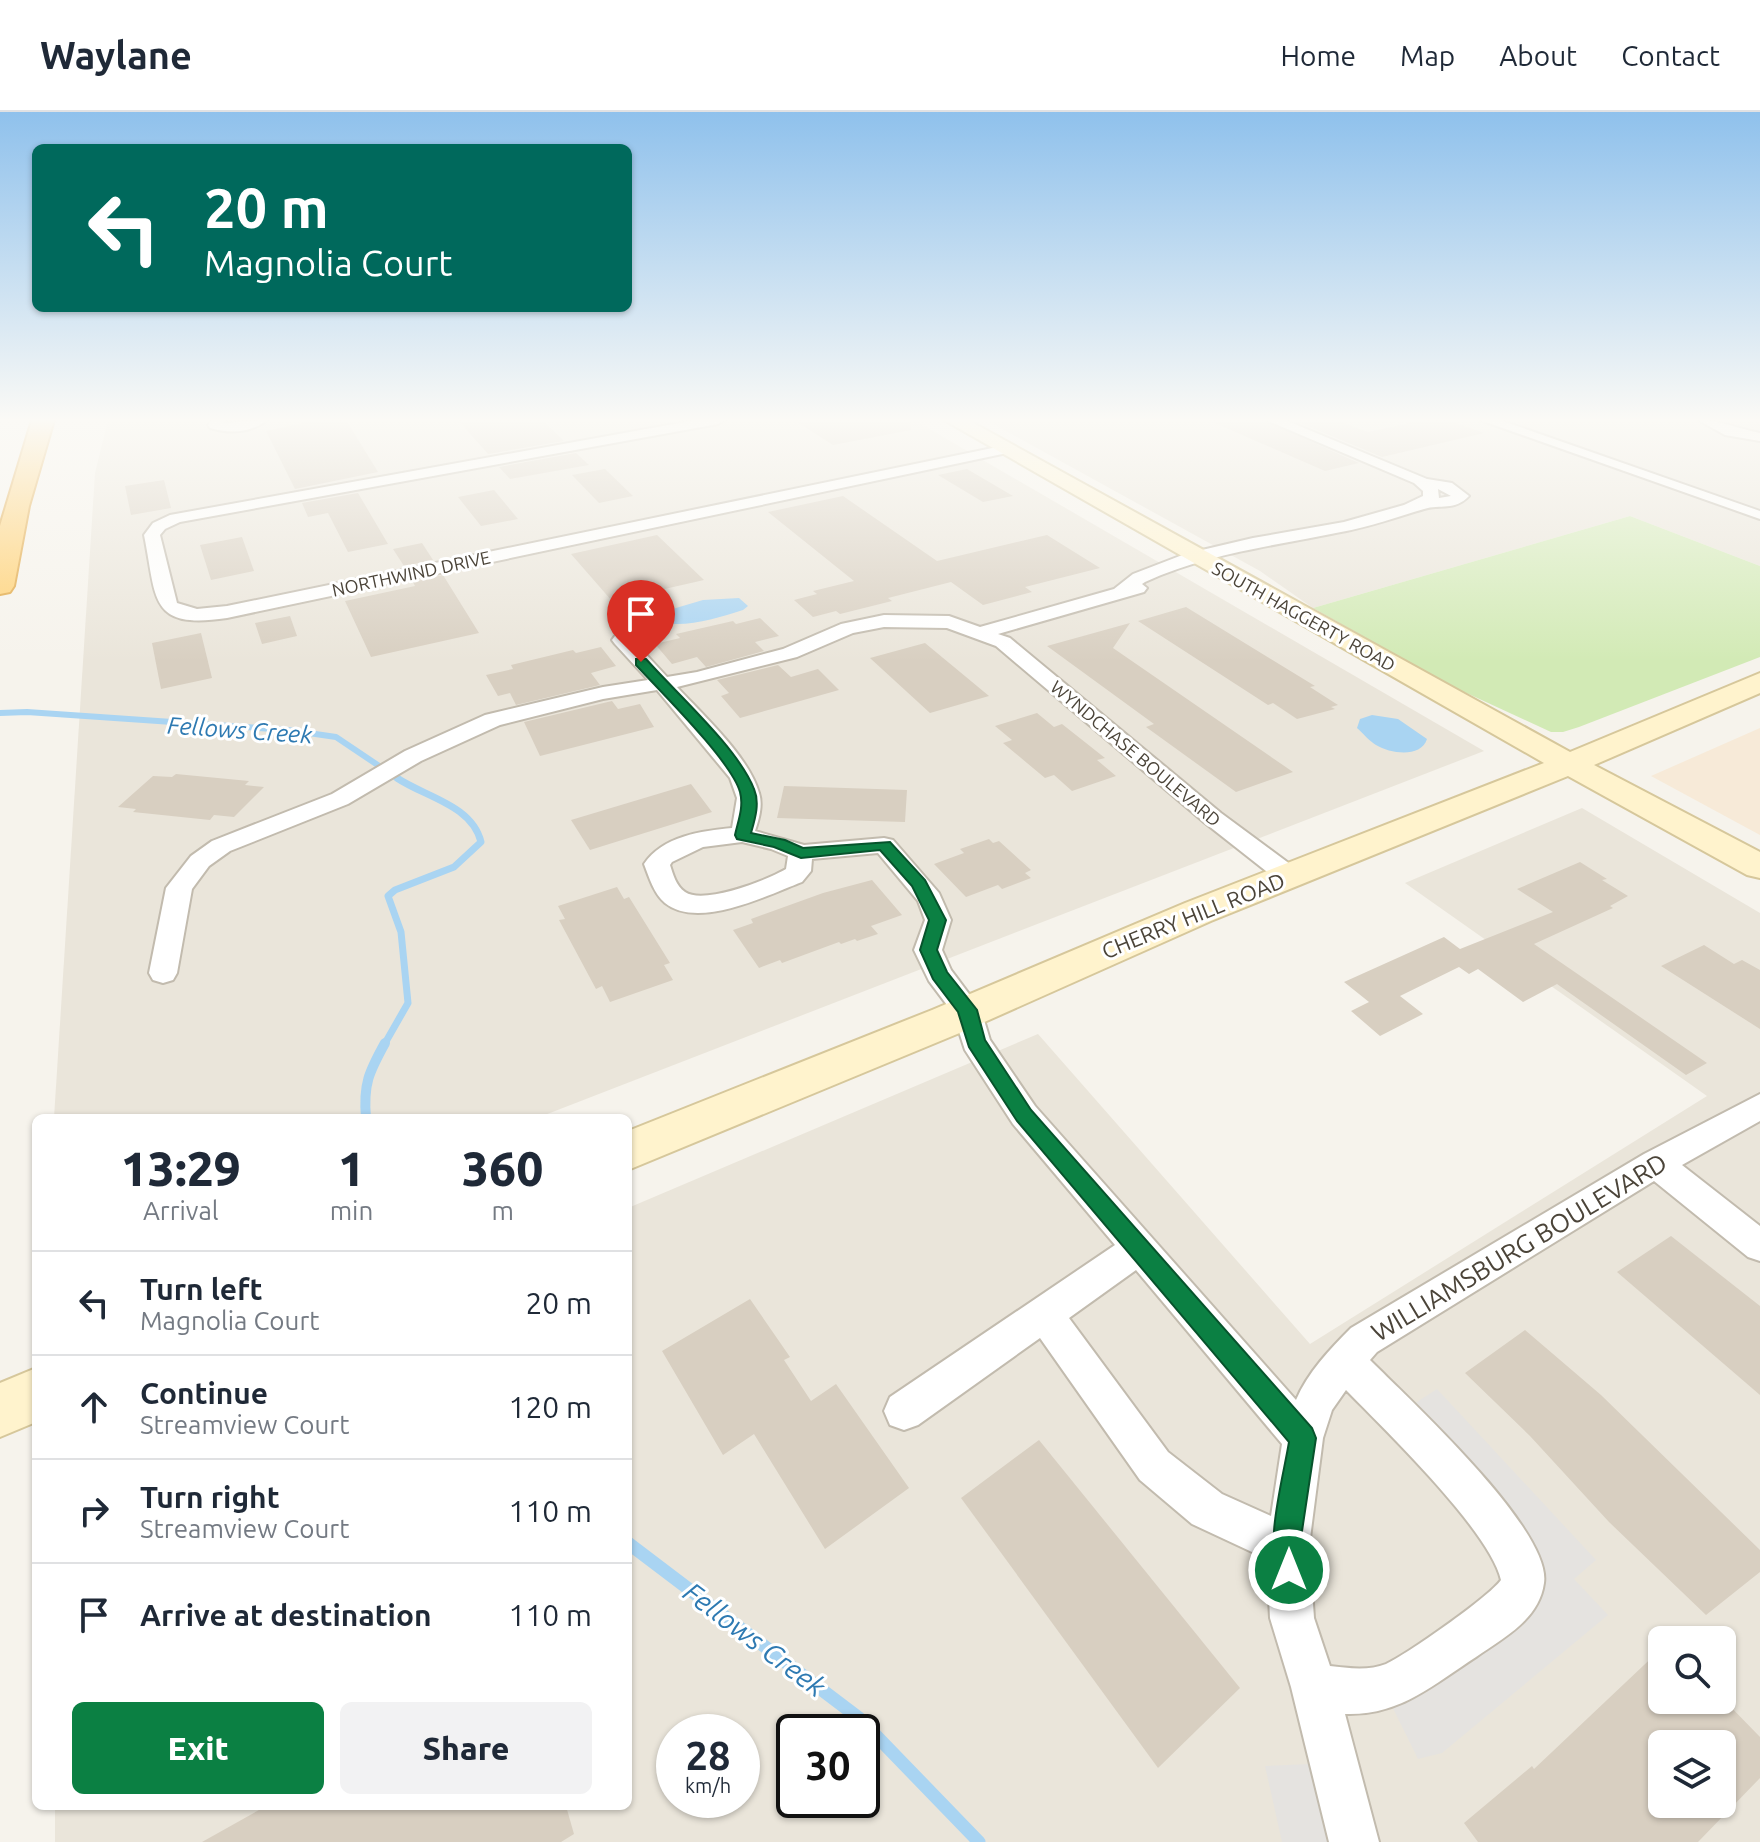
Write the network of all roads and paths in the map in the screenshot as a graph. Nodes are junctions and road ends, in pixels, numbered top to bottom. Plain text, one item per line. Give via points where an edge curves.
1 (19, 501) edge
2 (261, 501) edge
3 (759, 501) edge
4 (1100, 501) edge
5 (1454, 501) edge
6 (1716, 501) edge
7 (1426, 503) joint
8 (1757, 515) dead end
9 (1210, 562) junction
10 (0, 586) edge
11 (983, 632) junction
12 (622, 640) dead end
13 (1760, 682) edge
14 (660, 684) junction
15 (1571, 763) junction
16 (742, 835) junction
17 (801, 853) junction
18 (1760, 867) edge
19 (1289, 876) junction
20 (163, 973) dead end
21 (967, 1010) junction
22 (1760, 1106) edge
23 (632, 1149) edge
24 (1656, 1163) junction
25 (1756, 1237) edge
26 (1138, 1249) junction
27 (1044, 1314) junction
28 (1344, 1361) junction
29 (32, 1397) edge
30 (0, 1410) edge
31 (904, 1411) dead end
32 (1303, 1438) junction
33 (1288, 1546) junction
34 (1314, 1687) junction
35 (1354, 1842) edge

1 - 10 highway
2 - 3 street, NORTHWIND DRIVE via 163,524 152,535 168,606 191,614 227,612
4 - 9 main road, SOUTH HAGGERTY ROAD
5 - 7 street, WYNDCHASE BOULEVARD
6 - 8 street
7 - 9 street, WYNDCHASE BOULEVARD via 1333,529 1313,541
9 - 11 street, WYNDCHASE BOULEVARD via 1149,586
9 - 15 main road, SOUTH HAGGERTY ROAD
11 - 14 street, WYNDCHASE BOULEVARD via 931,620 863,624 768,660
11 - 19 street, WYNDCHASE BOULEVARD via 1020,655
12 - 14 street
13 - 15 main road, CHERRY HILL ROAD
14 - 16 street via 730,762 748,791
14 - 20 street, WYNDCHASE BOULEVARD via 493,720 413,756 340,799 221,846 200,861 179,888
15 - 18 main road, SOUTH HAGGERTY ROAD
15 - 19 main road, CHERRY HILL ROAD
16 - 17 street
16 - 17 street via 723,835 664,854 657,864 671,895 681,903 719,902 793,876
17 - 21 street via 884,845 930,899 938,920 928,950
19 - 21 main road, CHERRY HILL ROAD
21 - 23 main road, CHERRY HILL ROAD
21 - 26 street via 976,1042 1024,1115
22 - 24 street, WILLIAMSBURG BOULEVARD
24 - 25 street
24 - 28 street, WILLIAMSBURG BOULEVARD via 1364,1340
26 - 27 street
26 - 32 street
27 - 31 street
27 - 33 street via 1154,1466 1207,1509
28 - 32 street, WILLIAMSBURG BOULEVARD via 1315,1401
28 - 34 street via 1486,1510 1521,1562 1523,1581 1510,1605 1390,1689 1357,1694
29 - 30 main road
32 - 33 street, WILLIAMSBURG BOULEVARD
33 - 34 street, WILLIAMSBURG BOULEVARD via 1292,1618
34 - 35 street, WILLIAMSBURG BOULEVARD

